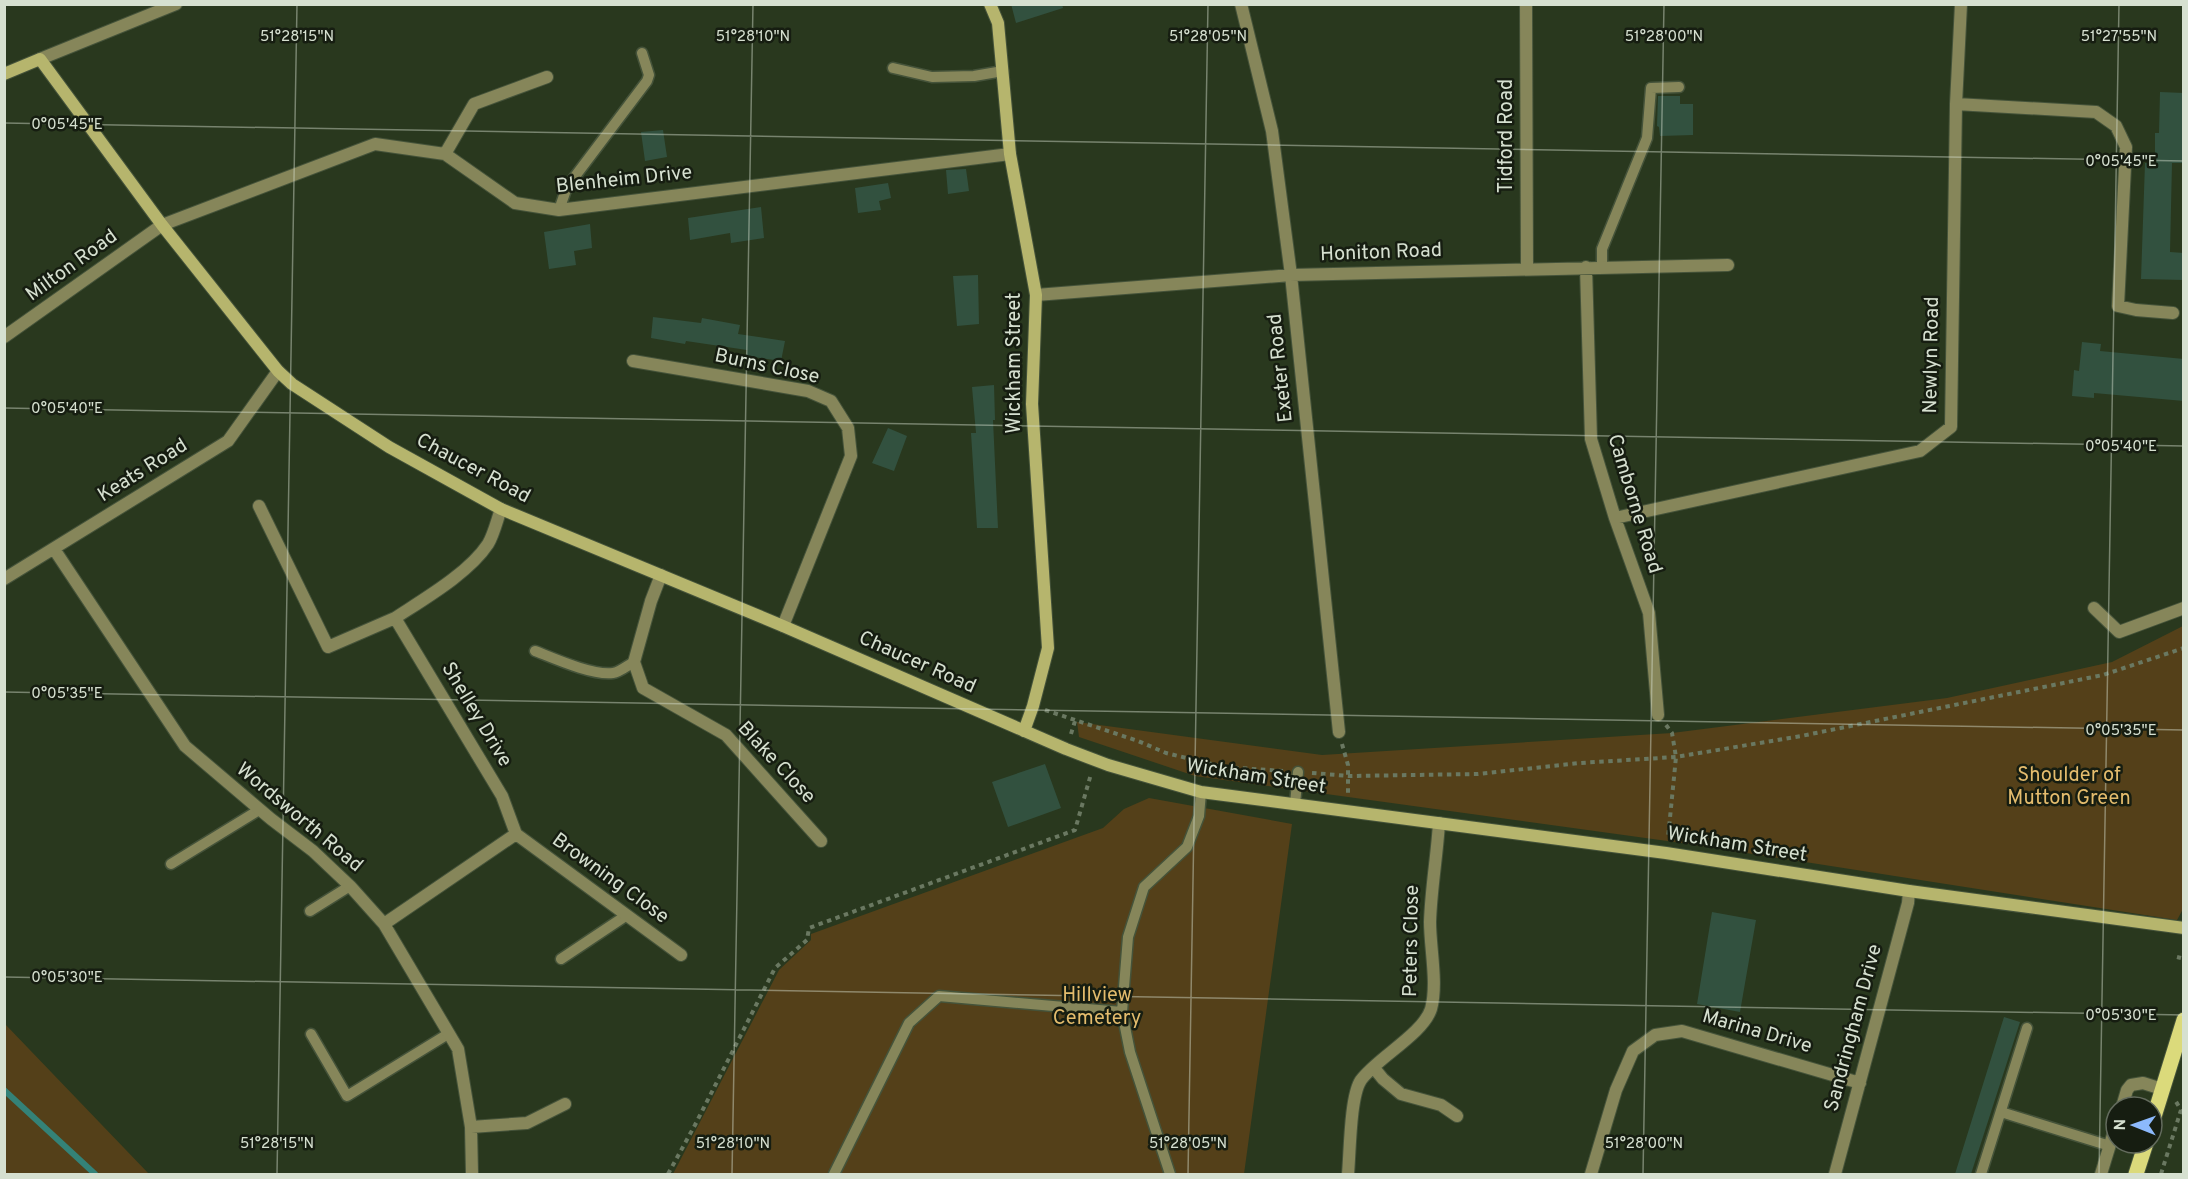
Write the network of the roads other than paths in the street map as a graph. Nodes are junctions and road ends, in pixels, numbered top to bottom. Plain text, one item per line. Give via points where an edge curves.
1 (176, 4) edge
2 (990, 4) edge
3 (1241, 4) edge
4 (1526, 4) edge
5 (1961, 4) edge
6 (642, 53) dead end
7 (40, 59) junction
8 (893, 68) dead end
9 (1003, 71) junction
10 (4, 74) edge
11 (547, 77) dead end
12 (1679, 87) dead end
13 (1956, 104) junction
14 (445, 154) junction
15 (1010, 154) junction
16 (559, 210) junction
17 (162, 225) junction
18 (1728, 265) dead end
19 (1586, 267) junction
20 (1602, 267) junction
21 (1527, 268) junction
22 (1291, 275) junction
23 (1036, 295) junction
24 (2173, 313) dead end
25 (4, 337) edge
26 (633, 361) dead end
27 (278, 371) junction
28 (259, 506) dead end
29 (501, 509) junction
30 (1615, 518) junction
31 (54, 549) junction
32 (661, 575) junction
33 (4, 579) edge
34 (2094, 608) dead end
35 (2184, 608) edge
36 (395, 618) junction
37 (783, 626) junction
38 (535, 651) dead end
39 (634, 662) junction
40 (1658, 716) road end
41 (1024, 731) junction
42 (1339, 732) dead end
43 (1298, 772) road end
44 (1201, 792) junction
45 (1295, 804) junction
46 (260, 810) junction
47 (1439, 823) junction
48 (516, 834) junction
49 (821, 841) dead end
50 (171, 864) dead end
51 (350, 886) junction
52 (1909, 891) junction
53 (309, 911) dead end
54 (627, 915) junction
55 (384, 924) junction
56 (2184, 928) edge
57 (681, 955) dead end
58 (561, 959) dead end
59 (1122, 1012) junction
60 (2184, 1020) edge
61 (2027, 1028) dead end
62 (311, 1034) dead end
63 (448, 1034) junction
64 (1374, 1068) junction
65 (1860, 1083) junction
66 (2162, 1089) junction
67 (2125, 1095) edge
68 (2160, 1095) edge
69 (565, 1104) dead end
70 (2001, 1112) junction
71 (1457, 1116) dead end
72 (471, 1127) junction
73 (2104, 1144) edge
74 (2107, 1155) edge
75 (2142, 1155) edge
76 (472, 1174) edge
77 (834, 1174) edge
78 (1170, 1174) edge
79 (1348, 1174) edge
80 (1591, 1174) edge
81 (1835, 1174) edge
82 (1981, 1174) edge
83 (2101, 1174) edge
84 (2136, 1174) edge

1 - 7 street
2 - 9 street, Wickham Street via 998,23
3 - 22 street, Exeter Road via 1272,131
4 - 21 street, Tidford Road
5 - 13 street, Newlyn Road
6 - 16 lane via 649,75 647,81 567,187
7 - 10 street
7 - 17 street, Chaucer Road
8 - 9 lane via 932,77
9 - 15 street, Wickham Street
11 - 14 street via 474,104
12 - 20 lane via 1651,88 1647,138 1602,249
13 - 24 street via 2097,112 2116,126 2126,147 2118,306
13 - 30 street, Newlyn Road via 1951,427 1920,451
14 - 16 street, Blenheim Drive via 515,203
14 - 17 street, Blenheim Drive via 375,144
15 - 16 street, Blenheim Drive
15 - 23 street, Wickham Street
17 - 25 street, Milton Road
17 - 27 street, Chaucer Road
18 - 20 street, Honiton Road
19 - 20 street, Honiton Road
19 - 21 street, Honiton Road
19 - 30 street, Camborne Road via 1591,439
21 - 22 street, Honiton Road
22 - 23 street, Honiton Road
22 - 42 street, Exeter Road
23 - 41 street, Wickham Street via 1032,404 1048,648
26 - 37 street, Burns Close via 808,391 831,401 848,428 851,456
27 - 29 street, Chaucer Road via 389,447
27 - 31 street, Keats Road via 228,441
28 - 36 street via 328,647
29 - 32 street, Chaucer Road
29 - 36 street via 480,554 450,581
30 - 40 street, Camborne Road via 1649,613
31 - 33 street, Keats Road
31 - 46 street, Wordsworth Road via 185,746
32 - 37 street, Chaucer Road
32 - 39 street
34 - 35 street via 2119,632
36 - 48 street, Shelley Drive via 502,796
37 - 41 street, Chaucer Road
38 - 39 lane via 578,667 613,673
39 - 49 street, Blake Close via 643,688 726,735
41 - 44 street, Wickham Street via 1108,765
43 - 45 lane
44 - 45 street, Wickham Street
44 - 59 lane via 1199,816 1187,847 1144,887 1128,937
45 - 47 street, Wickham Street
46 - 50 lane
46 - 51 street, Wordsworth Road
47 - 52 street, Wickham Street
47 - 64 street, Peters Close via 1430,924 1430,1010 1421,1024
48 - 54 street, Browning Close
48 - 55 street
51 - 53 lane
51 - 55 street, Wordsworth Road
52 - 56 street, Wickham Street
52 - 65 street, Sandringham Drive
54 - 57 street, Browning Close
54 - 58 lane
55 - 63 street, Wordsworth Road
59 - 77 lane via 939,996 909,1023
59 - 78 lane via 1130,1052
60 - 66 main road
61 - 70 lane
62 - 63 lane via 347,1096
63 - 72 street, Wordsworth Road via 458,1050
64 - 71 street via 1401,1094 1441,1105
64 - 79 street, Peters Close via 1360,1082 1354,1101
65 - 80 street, Marina Drive via 1682,1030 1655,1035 1633,1051 1616,1090
65 - 81 street, Sandringham Drive
66 - 67 street via 2144,1083 2131,1085
66 - 68 main road
69 - 72 street via 527,1123
70 - 73 lane
70 - 82 lane
72 - 76 street, Wordsworth Road
74 - 83 street
75 - 84 main road

